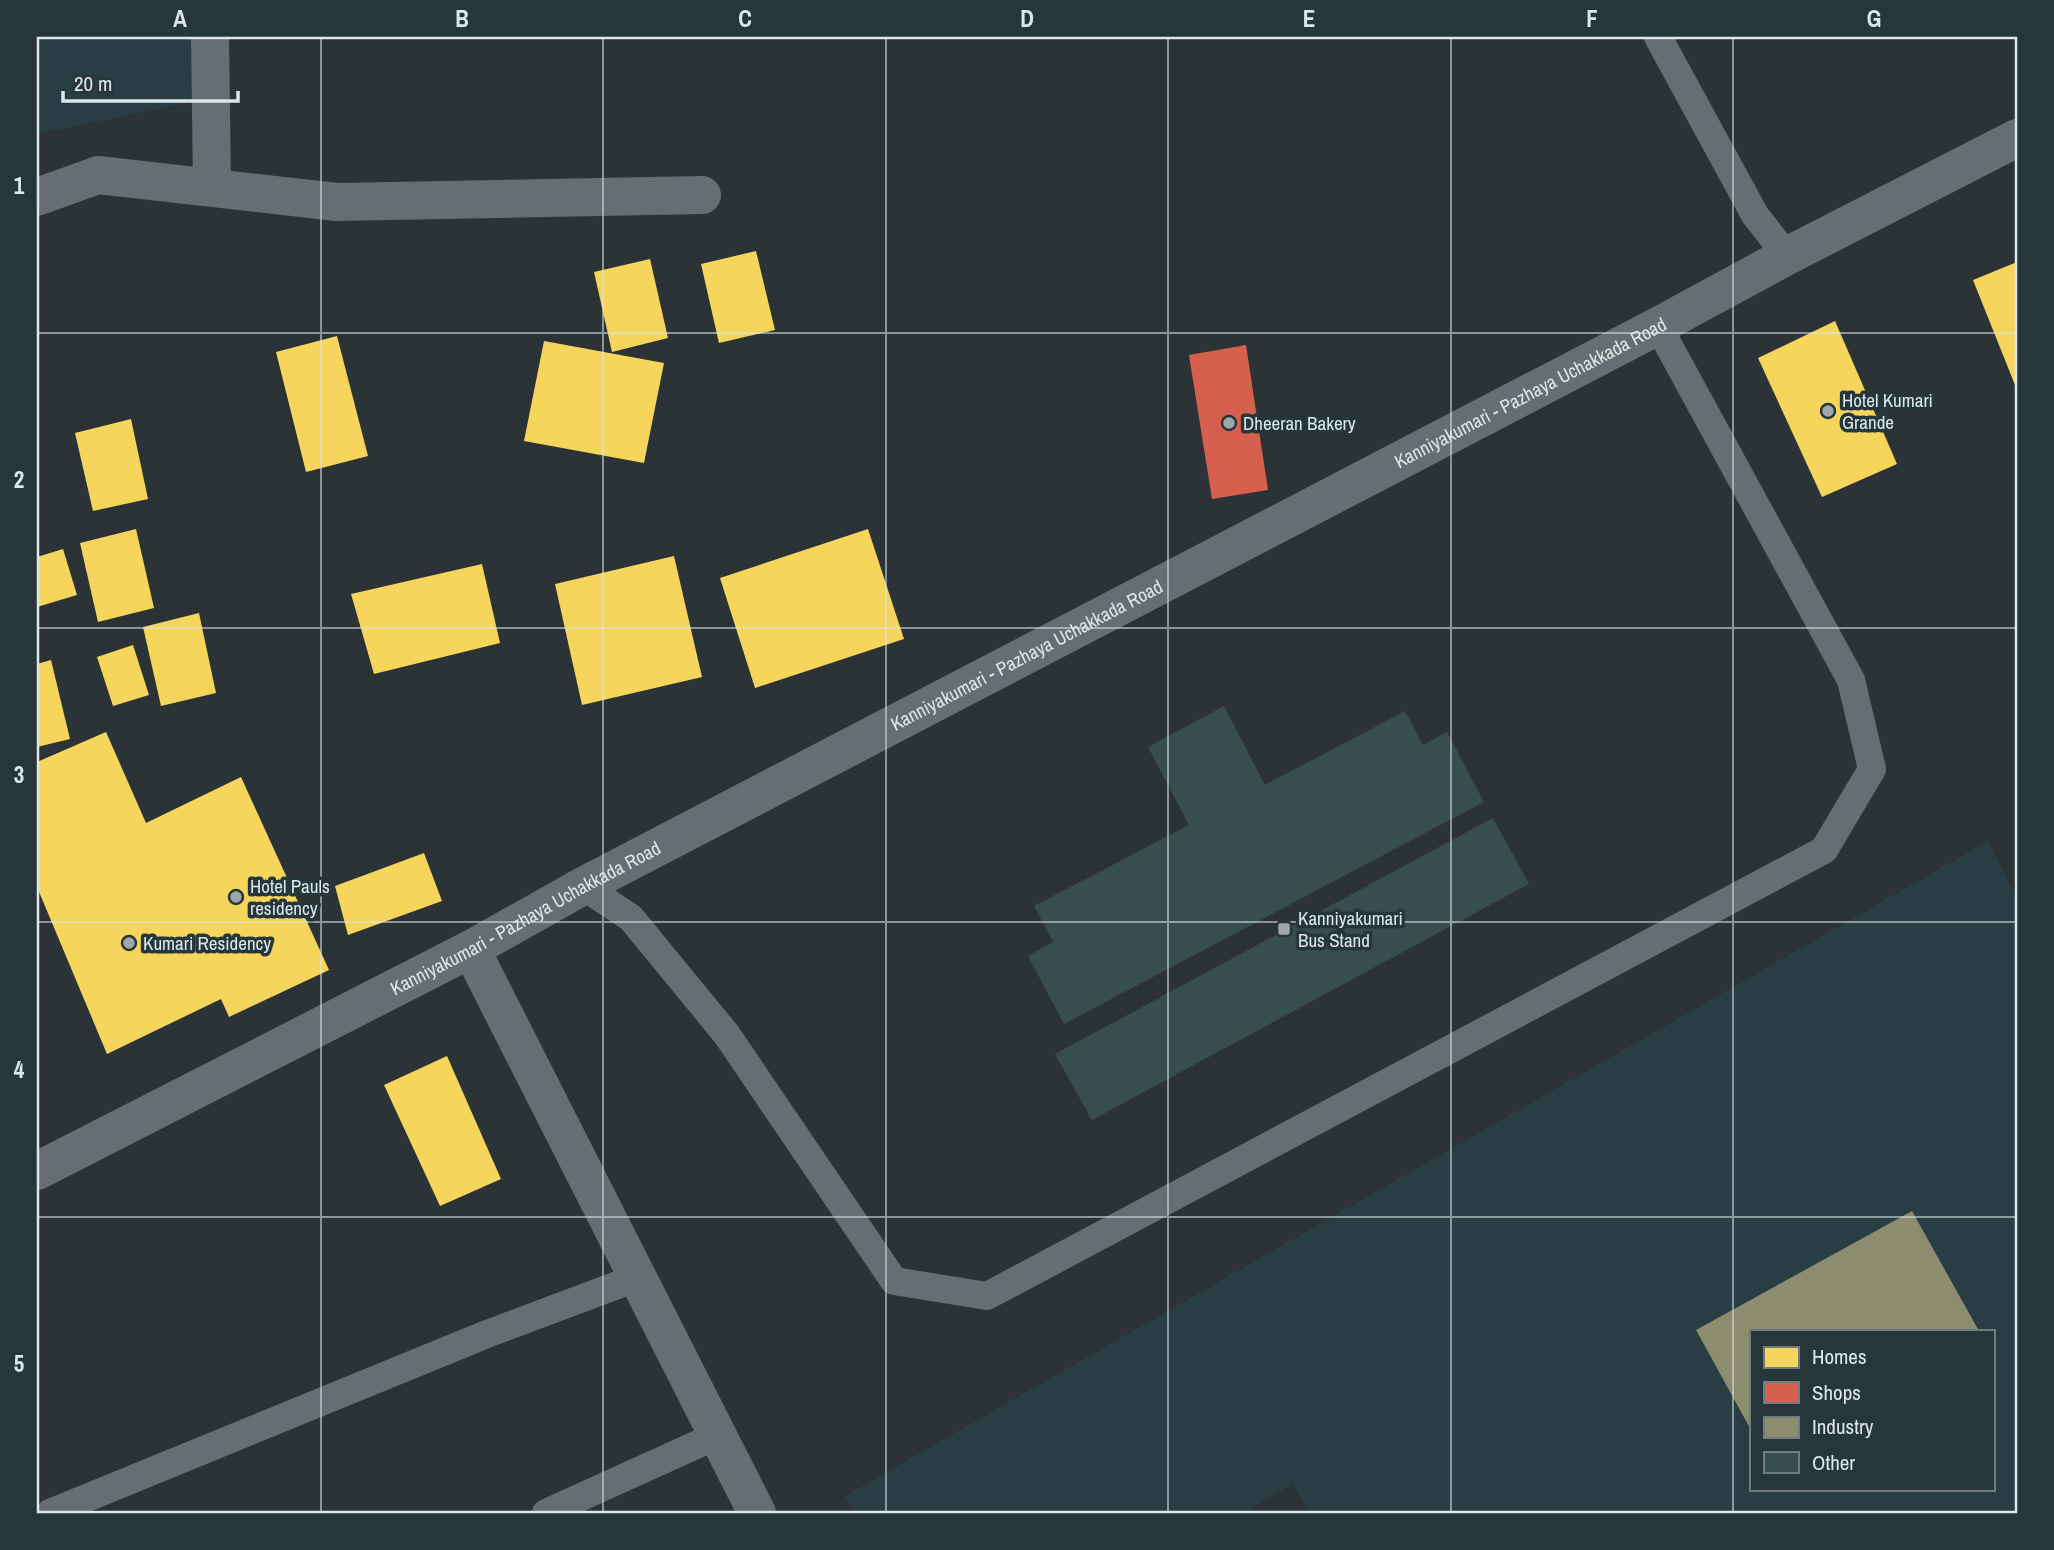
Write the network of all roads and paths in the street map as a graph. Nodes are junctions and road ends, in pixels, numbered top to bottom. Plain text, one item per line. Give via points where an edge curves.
1 (210, 37) edge
2 (1658, 37) edge
3 (2017, 138) edge
4 (212, 187) junction
5 (702, 195) dead end
6 (37, 197) edge
7 (1787, 256) junction
8 (1658, 326) junction
9 (583, 886) junction
10 (471, 949) junction
11 (37, 1171) edge
12 (639, 1277) junction
13 (718, 1435) junction
14 (50, 1513) edge
15 (546, 1513) edge
16 (757, 1513) edge

1 - 4 street
2 - 7 lane via 1755,215
3 - 7 main road, Kanniyakumari - Pazhaya Uchakkada Road
4 - 5 street via 337,202
4 - 6 street via 98,175
7 - 8 main road, Kanniyakumari - Pazhaya Uchakkada Road
8 - 9 main road, Kanniyakumari - Pazhaya Uchakkada Road
8 - 9 lane via 1851,680 1872,769 1824,850 987,1296 894,1281 727,1035 631,918
9 - 10 main road, Kanniyakumari - Pazhaya Uchakkada Road
10 - 11 main road, Kanniyakumari - Pazhaya Uchakkada Road
10 - 12 street
12 - 13 street
12 - 14 lane via 487,1334
13 - 15 lane
13 - 16 street

